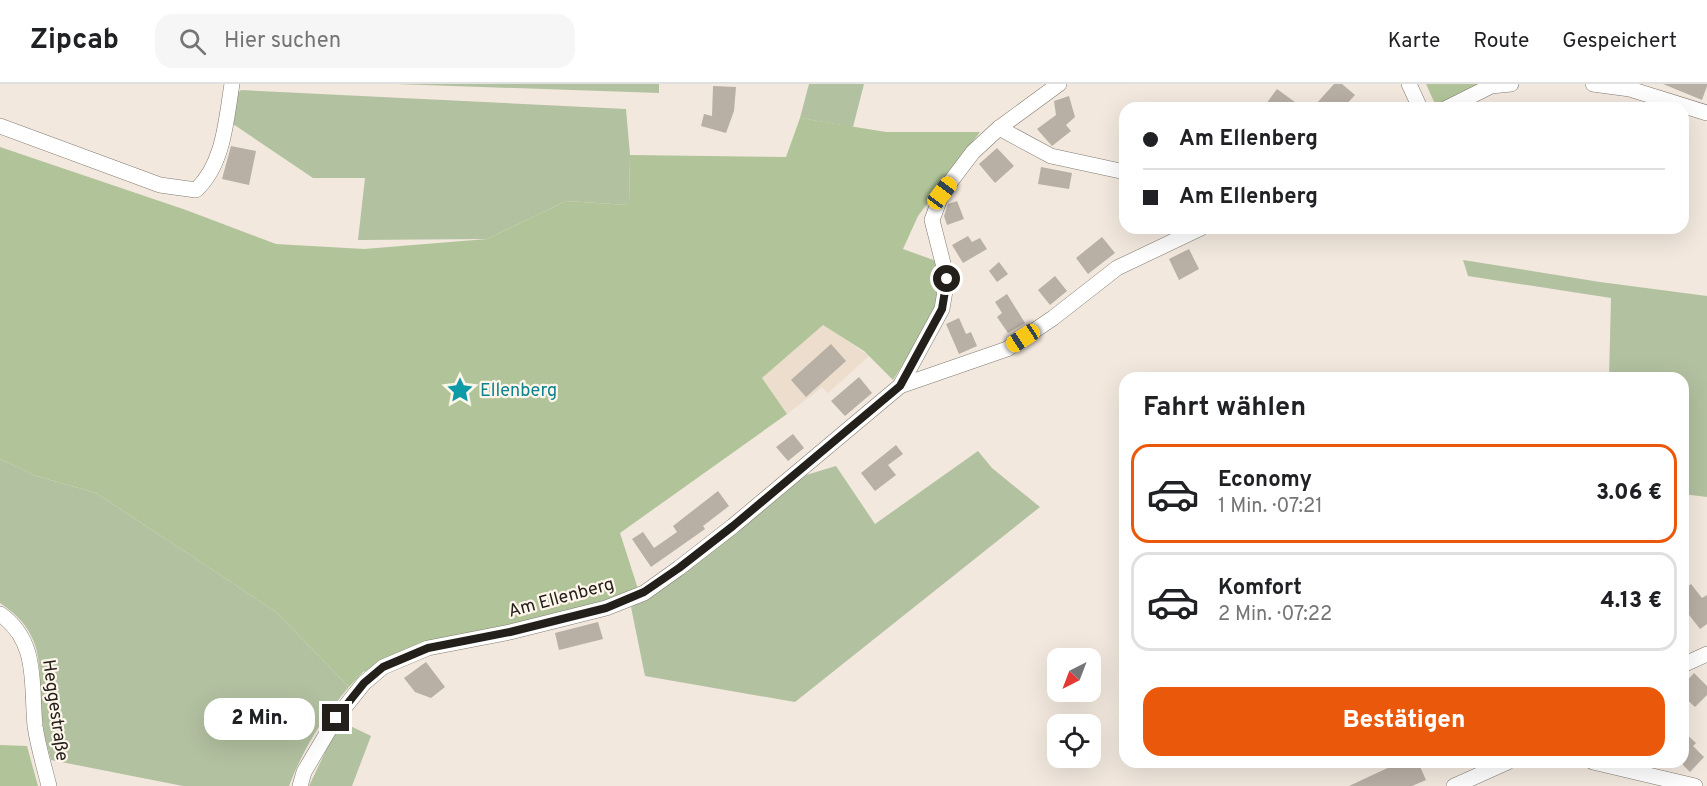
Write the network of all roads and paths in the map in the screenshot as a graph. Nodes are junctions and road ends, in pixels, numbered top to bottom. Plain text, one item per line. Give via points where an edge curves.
1 (232, 84) edge
2 (1059, 84) edge
3 (1410, 84) edge
4 (1511, 84) edge
5 (1593, 84) edge
6 (1418, 102) edge
7 (1458, 102) edge
8 (1672, 102) edge
9 (1689, 107) edge
10 (1707, 113) edge
11 (0, 126) edge
12 (999, 129) junction
13 (1119, 171) edge
14 (1188, 234) edge
15 (900, 386) junction
16 (0, 614) edge
17 (1707, 654) edge
18 (1689, 662) edge
19 (1494, 768) edge
20 (1618, 768) edge
21 (49, 786) edge
22 (300, 786) edge
23 (1454, 786) edge
24 (1695, 786) edge

1 - 11 street via 223,140 207,180 196,190 160,185
2 - 12 street, Am Ellenberg
3 - 6 street
4 - 7 street via 1491,86
5 - 8 street via 1630,89
9 - 10 street
12 - 13 street via 1051,156
12 - 15 street, Am Ellenberg via 973,152 942,193 932,220 947,279 942,309
14 - 15 street, Am Ellenberg via 1117,268 1007,349
15 - 22 street, Am Ellenberg via 733,526 644,592 595,611 428,648 383,667 364,683 336,718 304,772
16 - 21 street, Heggestraße via 18,631 27,647 33,670 35,726
17 - 18 street
19 - 23 street
20 - 24 street

